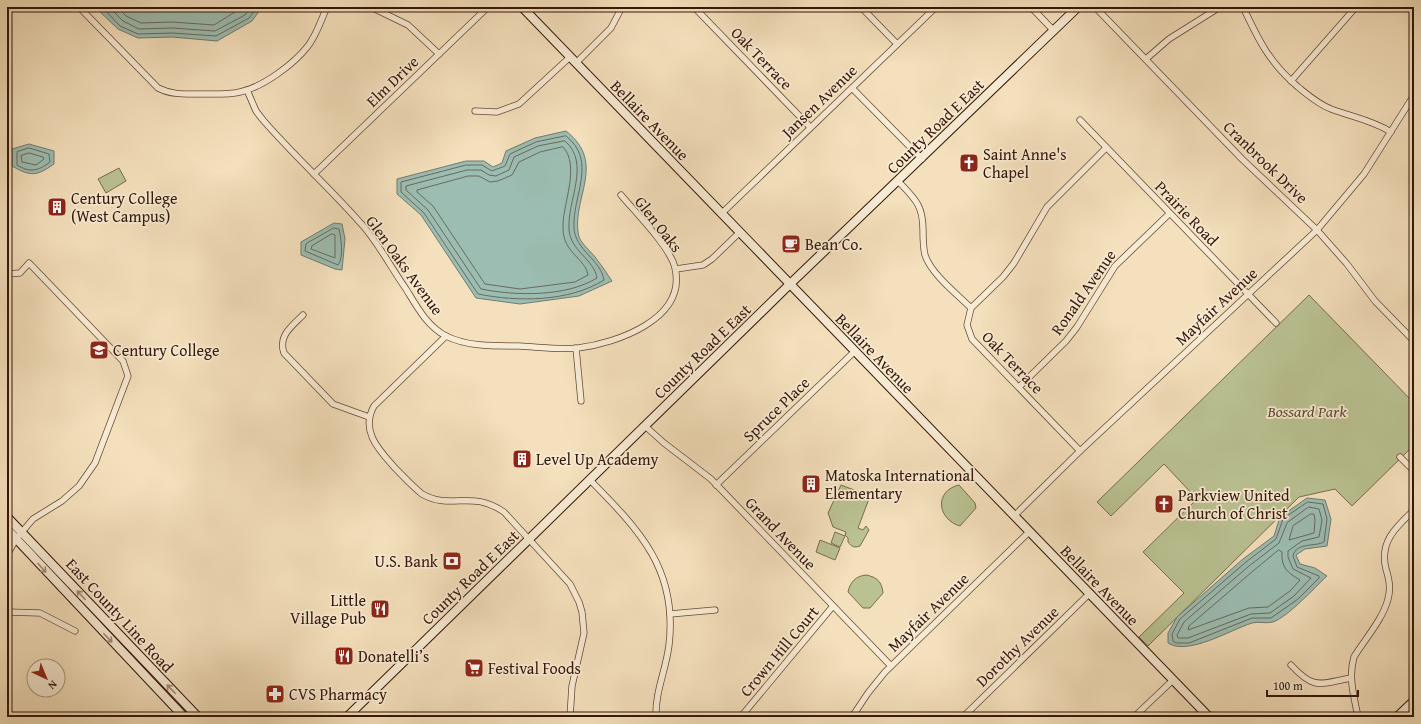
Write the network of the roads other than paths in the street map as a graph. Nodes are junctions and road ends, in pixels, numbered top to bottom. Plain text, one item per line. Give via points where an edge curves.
1 (79, 7) edge
2 (327, 7) edge
3 (371, 7) edge
4 (488, 7) edge
5 (522, 7) edge
6 (622, 7) edge
7 (694, 7) edge
8 (861, 7) edge
9 (936, 7) edge
10 (1031, 7) edge
11 (1078, 7) edge
12 (1095, 7) edge
13 (1220, 7) edge
14 (1243, 7) edge
15 (1356, 7) edge
16 (1410, 7) edge
17 (1414, 11) edge
18 (1054, 30) junction
19 (897, 44) junction
20 (439, 54) junction
21 (1146, 59) junction
22 (573, 60) junction
23 (1291, 81) junction
24 (852, 88) junction
25 (247, 90) junction
26 (1414, 95) edge
27 (474, 111) dead end
28 (1080, 120) dead end
29 (810, 127) junction
30 (1391, 132) junction
31 (1106, 148) junction
32 (922, 159) junction
33 (314, 174) junction
34 (898, 181) junction
35 (621, 195) dead end
36 (721, 214) junction
37 (1169, 214) junction
38 (1317, 230) junction
39 (739, 233) junction
40 (676, 269) junction
41 (7, 274) edge
42 (789, 285) junction
43 (1247, 294) junction
44 (971, 308) junction
45 (303, 316) dead end
46 (1276, 324) dead end
47 (446, 336) junction
48 (1414, 341) edge
49 (576, 348) junction
50 (854, 352) junction
51 (1019, 387) junction
52 (581, 400) dead end
53 (369, 417) junction
54 (645, 426) junction
55 (1080, 451) junction
56 (1400, 457) dead end
57 (1414, 471) edge
58 (590, 480) junction
59 (716, 485) junction
60 (1414, 510) edge
61 (1014, 516) junction
62 (7, 517) edge
63 (7, 529) edge
64 (22, 532) junction
65 (1029, 532) junction
66 (16, 539) junction
67 (528, 540) junction
68 (7, 555) edge
69 (1089, 594) junction
70 (833, 606) junction
71 (716, 610) dead end
72 (7, 612) edge
73 (670, 614) junction
74 (75, 631) dead end
75 (1291, 665) dead end
76 (891, 666) junction
77 (1351, 678) junction
78 (1173, 680) junction
79 (1414, 701) edge
80 (744, 713) dead end
81 (184, 717) edge
82 (198, 717) edge
83 (346, 717) edge
84 (570, 717) edge
85 (656, 717) edge
86 (852, 717) edge
87 (963, 717) edge
88 (1134, 717) edge
89 (1208, 717) edge
90 (1358, 717) edge
91 (1397, 717) edge

1 - 25 street via 153,84 165,92 220,94
2 - 25 street via 315,35 300,55 270,78
3 - 20 street via 408,25
4 - 20 street, Elm Drive
5 - 22 main road, Bellaire Avenue
6 - 22 street via 611,28
7 - 29 street, Oak Terrace
8 - 19 street
9 - 19 street, Jansen Avenue
10 - 18 street
11 - 18 main road, County Road E East
12 - 21 street, Cranbrook Drive
13 - 21 street via 1169,39
14 - 23 street via 1266,54
15 - 23 street
16 - 17 street
18 - 32 main road, County Road E East
19 - 24 street, Jansen Avenue
20 - 33 street, Elm Drive
21 - 38 street, Cranbrook Drive via 1242,159
22 - 27 street via 519,104 497,112
22 - 36 main road, Bellaire Avenue
23 - 30 street via 1324,105 1371,121
24 - 29 street, Jansen Avenue
24 - 32 street
25 - 33 street, Glen Oaks Avenue via 263,120
26 - 30 street, Mayfair Avenue
28 - 31 street, Prairie Road
29 - 36 street, Jansen Avenue
30 - 38 street, Mayfair Avenue via 1364,174
31 - 37 street, Prairie Road
31 - 44 street via 1047,207 1014,263
32 - 34 main road, County Road E East
33 - 47 street, Glen Oaks Avenue via 365,229 424,317
34 - 42 main road, County Road E East
34 - 44 street via 921,208 924,221 923,246 929,263
35 - 40 street, Glen Oaks via 670,256
36 - 39 main road, Bellaire Avenue
37 - 43 street, Prairie Road
37 - 51 street, Ronald Avenue via 1115,266 1069,336
38 - 43 street, Mayfair Avenue
38 - 48 street, Cranbrook Drive via 1376,301
39 - 40 street via 703,265
39 - 42 main road, Bellaire Avenue
40 - 49 street, Glen Oaks Avenue via 674,294 659,316 625,335
41 - 64 street via 20,273 29,264 123,361 128,376 95,463 79,486 62,501 33,519
42 - 50 main road, Bellaire Avenue
42 - 54 main road, County Road E East
43 - 46 street, Prairie Road
43 - 55 street, Mayfair Avenue
44 - 51 street, Oak Terrace via 967,325 972,339
45 - 53 street via 283,337 284,353 333,404
47 - 49 street, Glen Oaks Avenue via 458,341 483,345
47 - 53 street via 379,401
49 - 52 street
50 - 59 street, Spruce Place
50 - 61 main road, Bellaire Avenue
51 - 55 street, Oak Terrace
53 - 67 street via 370,434 378,449 422,494 437,501 477,500 491,504 504,512
54 - 58 main road, County Road E East
54 - 59 street, Grand Avenue
55 - 61 street, Mayfair Avenue
56 - 57 street
58 - 67 main road, County Road E East
58 - 73 street via 645,542 661,574
59 - 70 street, Grand Avenue
60 - 77 street via 1392,532 1385,546 1384,560 1390,583 1388,600 1354,657
61 - 65 main road, Bellaire Avenue
62 - 64 main road, East County Line Road
63 - 66 main road, East County Line Road
64 - 66 street
82 -> 64 main road, East County Line Road
65 - 69 main road, Bellaire Avenue
65 - 76 street, Mayfair Avenue
66 - 68 street
66 -> 81 main road, East County Line Road
67 - 83 main road, County Road E East
67 - 84 street via 570,584 582,612 584,633 572,686
69 - 78 main road, Bellaire Avenue
69 - 87 street, Dorothy Avenue
70 - 76 street, Grand Avenue
70 - 80 street, Crown Hill Court
71 - 73 street
72 - 74 street via 40,613
73 - 85 street via 669,646 657,700
75 - 77 street via 1305,679 1315,684
76 - 86 street, Mayfair Avenue via 877,681
77 - 90 street
78 - 88 street
78 - 89 main road, Bellaire Avenue
79 - 91 main road

